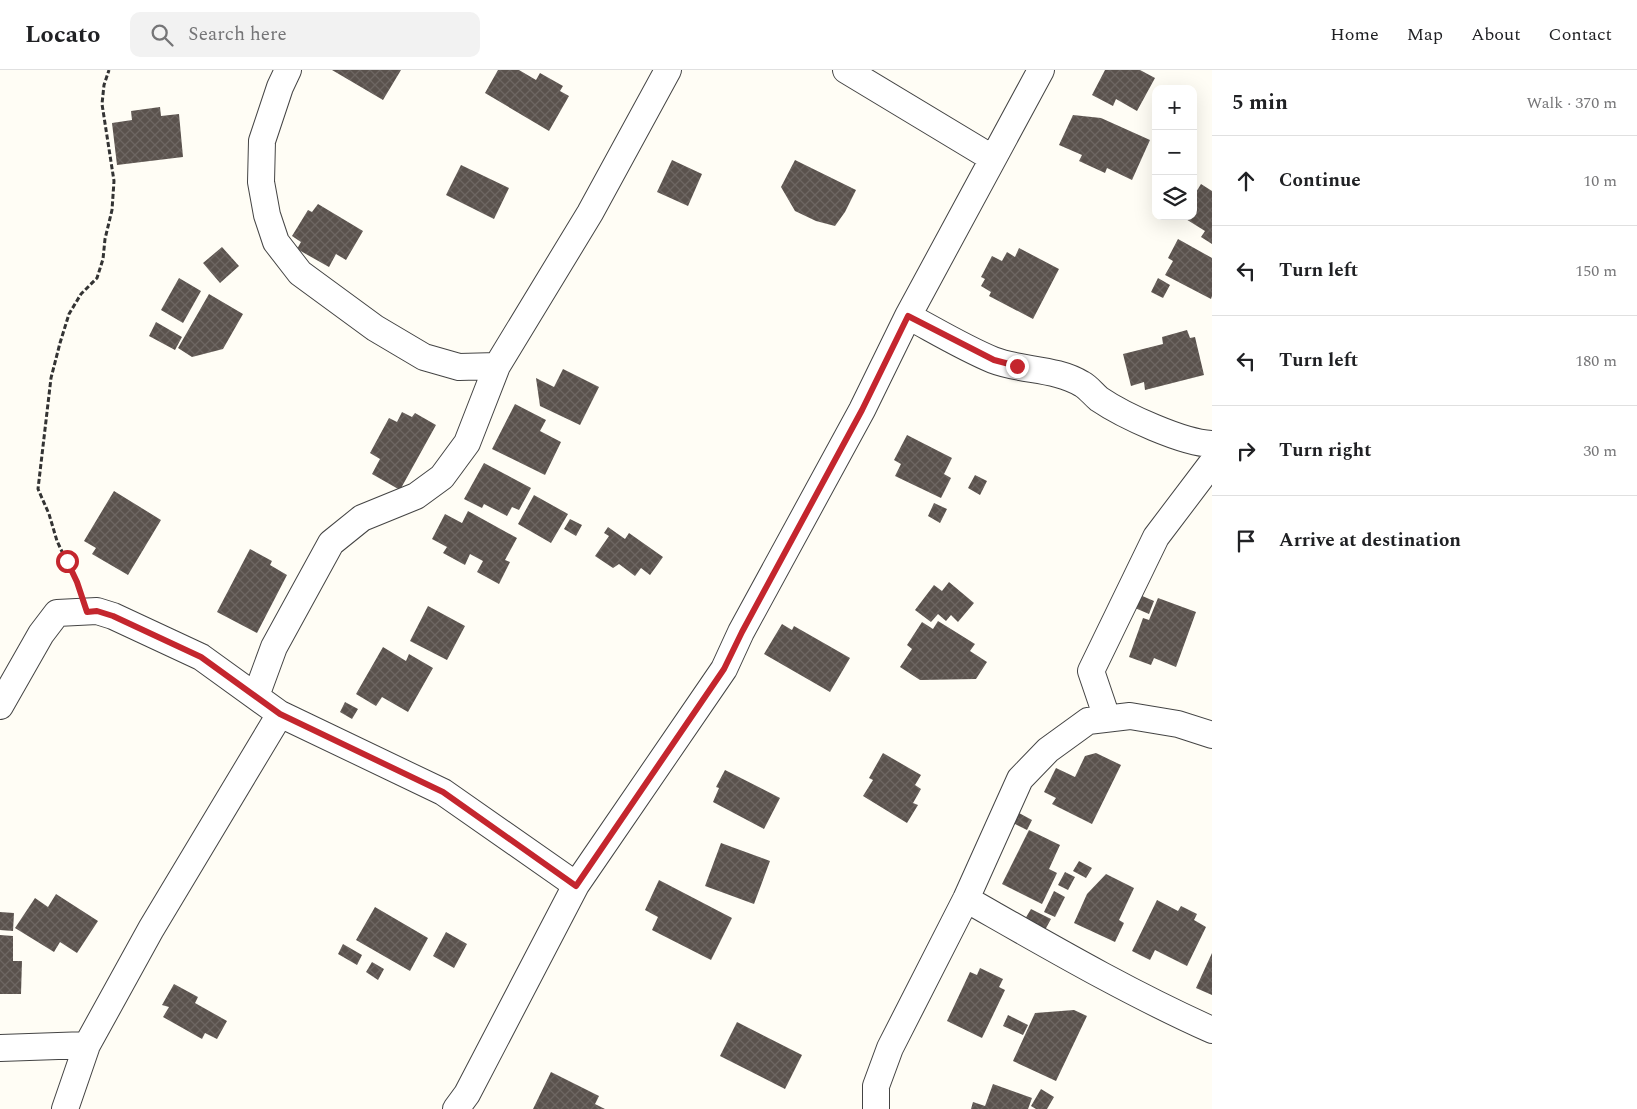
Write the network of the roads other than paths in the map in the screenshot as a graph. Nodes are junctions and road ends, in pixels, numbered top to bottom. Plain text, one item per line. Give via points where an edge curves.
1 (288, 70) edge
2 (668, 70) edge
3 (846, 70) edge
4 (1040, 70) edge
5 (992, 158) junction
6 (908, 316) junction
7 (497, 366) junction
8 (1212, 444) edge
9 (1212, 463) edge
10 (256, 696) junction
11 (0, 706) edge
12 (280, 714) junction
13 (1107, 718) junction
14 (1212, 735) edge
15 (576, 886) junction
16 (966, 899) junction
17 (1212, 1030) edge
18 (87, 1045) junction
19 (0, 1048) edge
20 (65, 1109) edge
21 (456, 1109) edge
22 (876, 1109) edge

1 - 7 street via 262,141 261,182 276,242 300,274 375,328 424,357 459,367
2 - 7 street via 590,213
3 - 5 street
4 - 5 street
5 - 6 street
6 - 8 street via 994,360 1056,374 1082,384 1098,398 1144,423 1195,442
6 - 15 street via 862,410 724,669
7 - 10 street via 467,443 442,477 416,496 362,518 331,543 274,648
9 - 13 street via 1156,537 1091,671
10 - 11 street via 201,657 97,611 57,614 40,634
10 - 12 street
12 - 15 street via 443,792
12 - 18 street via 151,929
13 - 14 street via 1130,716 1178,724
13 - 16 street via 1088,721 1048,750 1020,779
15 - 21 street via 467,1094
16 - 17 street via 1171,1012
16 - 22 street via 890,1048 876,1086
18 - 19 street
18 - 20 street

